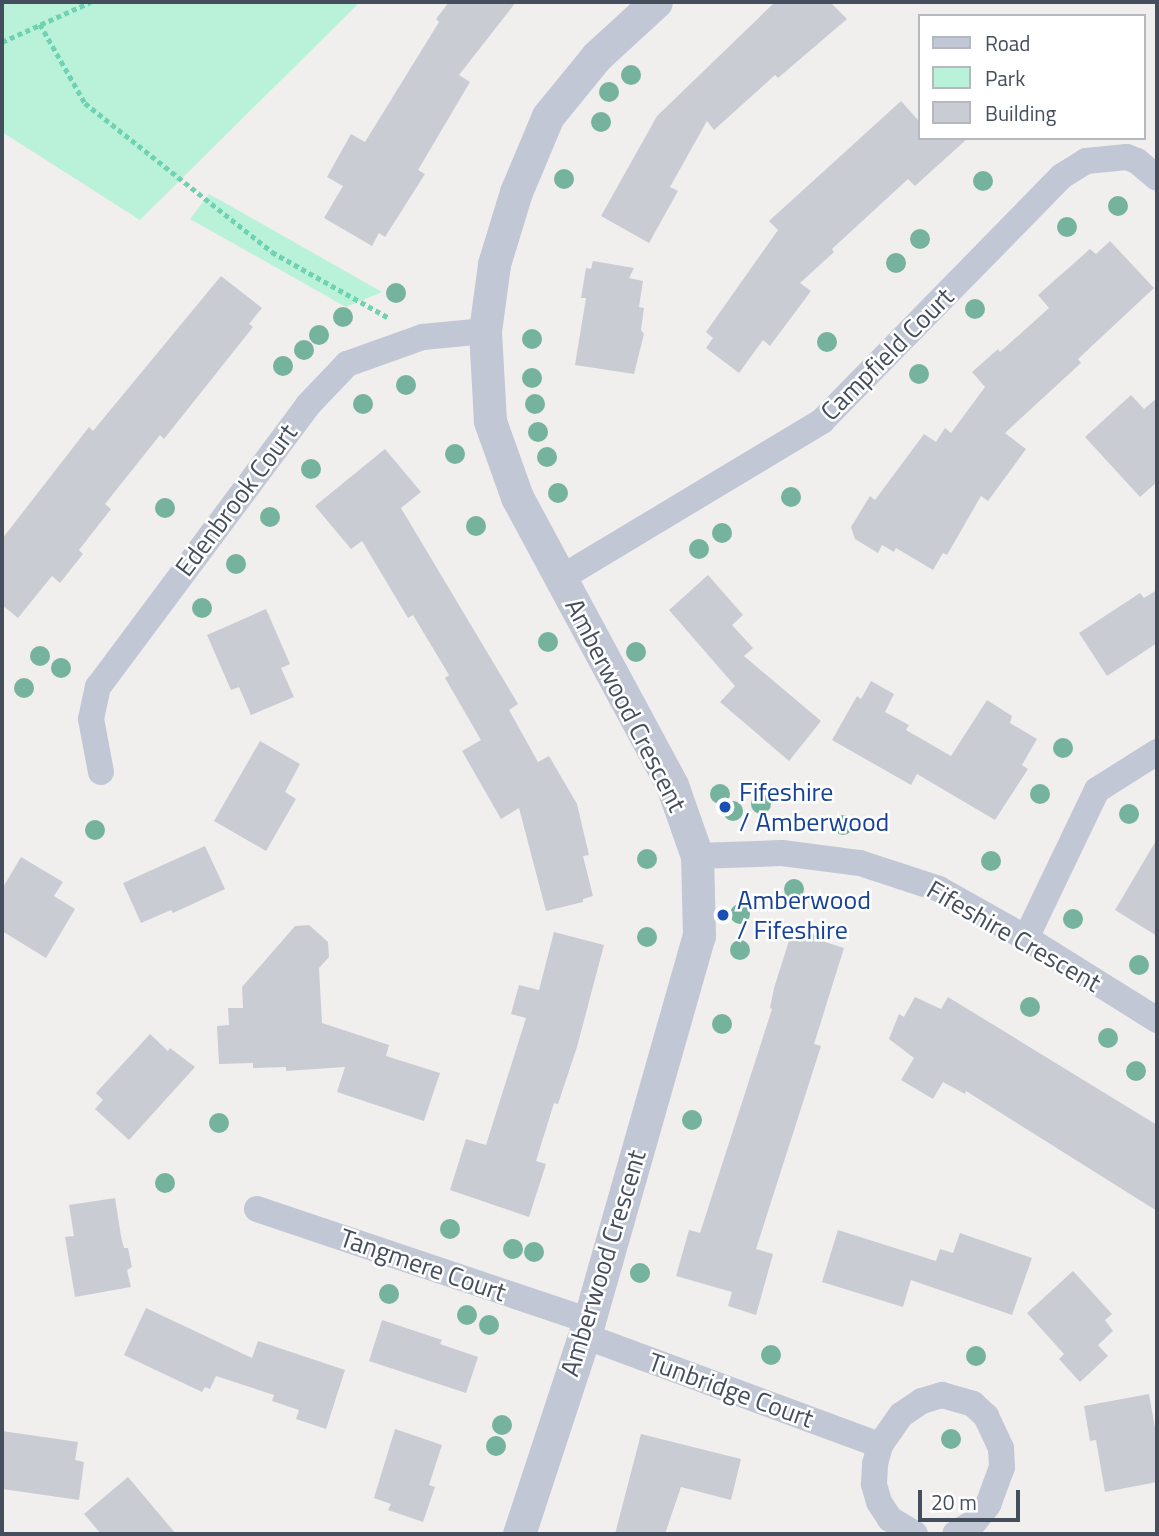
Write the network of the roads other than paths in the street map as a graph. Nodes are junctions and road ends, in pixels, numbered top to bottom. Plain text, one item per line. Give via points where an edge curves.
1 (656, 2) edge
2 (1157, 178) edge
3 (485, 331) junction
4 (561, 578) junction
5 (1157, 752) edge
6 (101, 772) dead end
7 (697, 856) junction
8 (1026, 938) junction
9 (1157, 1020) edge
10 (257, 1209) dead end
11 (586, 1328) junction
12 (880, 1445) junction
13 (519, 1534) edge
14 (915, 1534) edge
15 (955, 1534) edge

1 - 3 street, Amberwood Crescent via 597,56 548,116 516,192 494,264
2 - 4 street, Campfield Court via 1127,157 1086,161 1062,176 822,421
3 - 4 street, Amberwood Crescent via 490,421 517,497
3 - 6 street, Edenbrook Court via 423,337 347,364 308,405 98,687 92,719
4 - 7 street, Amberwood Crescent via 672,785
5 - 8 street via 1097,790
7 - 8 street, Fifeshire Crescent via 782,853 860,863 939,889
7 - 11 street, Amberwood Crescent via 699,936
8 - 9 street, Fifeshire Crescent
10 - 11 street, Tangmere Court
11 - 12 street, Tunbridge Court
11 - 13 street, Amberwood Crescent
12 - 14 street via 874,1484 879,1502 890,1518
12 - 15 street via 901,1415 942,1395 973,1404 986,1416 1001,1448 1002,1467 988,1505 974,1522

